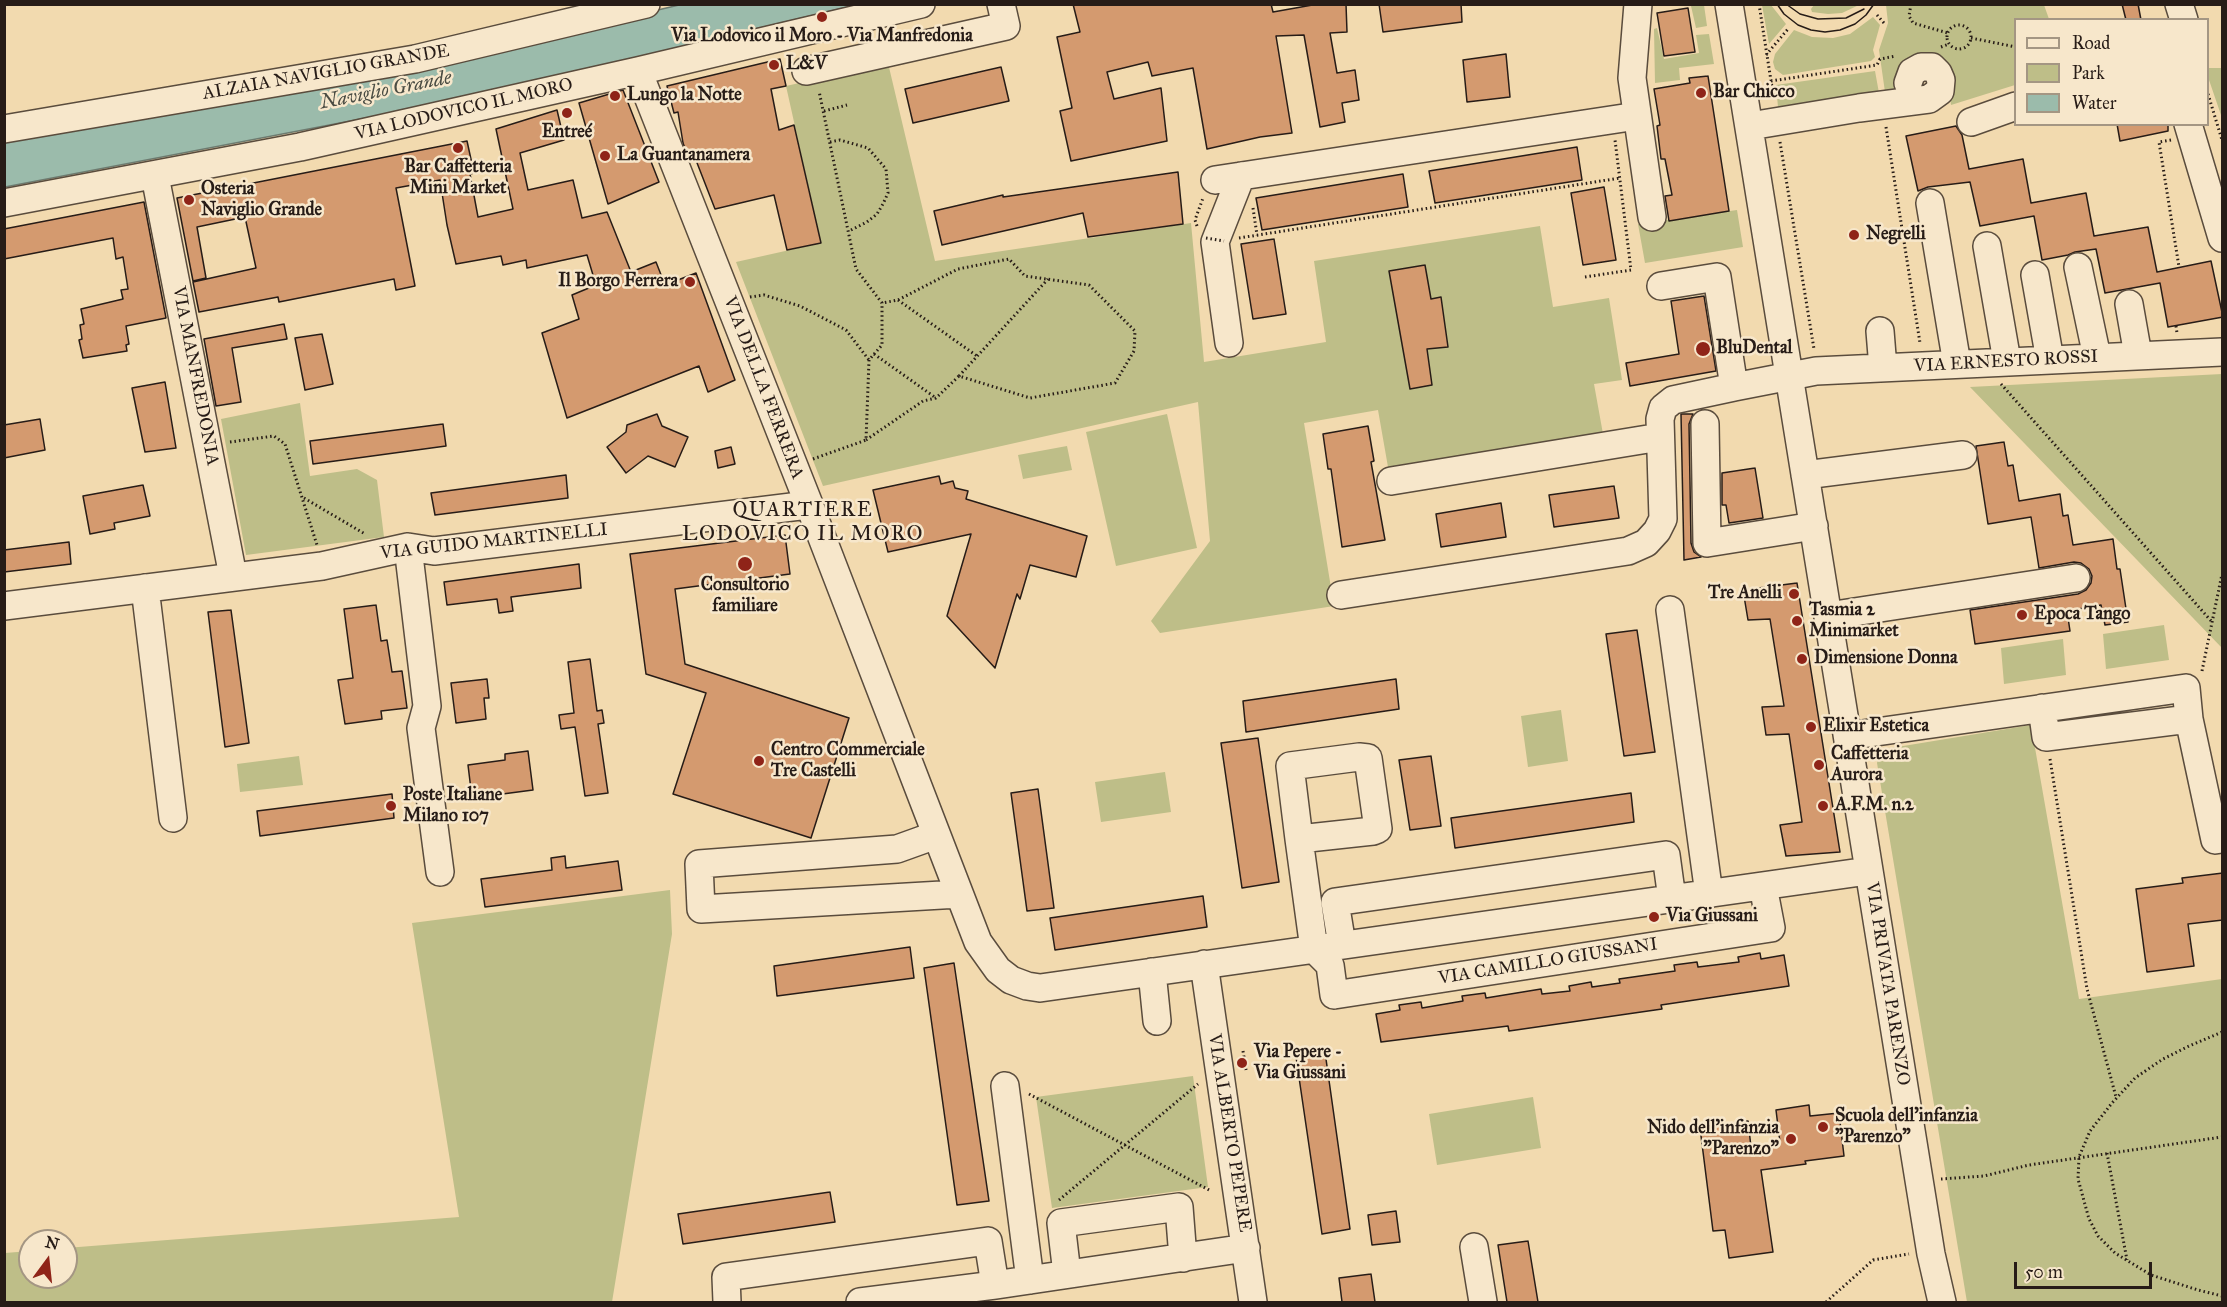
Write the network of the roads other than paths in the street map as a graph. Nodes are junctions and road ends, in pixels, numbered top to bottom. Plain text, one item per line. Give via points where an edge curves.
1 (646, 4) edge
2 (921, 4) edge
3 (1000, 4) edge
4 (1638, 4) edge
5 (1729, 4) edge
6 (810, 70) road end
7 (638, 71) junction
8 (1908, 83) dead end
9 (2014, 107) edge
10 (1629, 117) junction
11 (1971, 122) dead end
12 (1750, 126) junction
13 (4, 129) edge
14 (2189, 131) edge
15 (155, 176) junction
16 (1241, 176) junction
17 (1215, 180) dead end
18 (1930, 202) dead end
19 (4, 203) edge
20 (1652, 217) dead end
21 (2223, 238) edge
22 (1987, 246) dead end
23 (2078, 267) dead end
24 (2035, 275) dead end
25 (1661, 286) dead end
26 (2129, 304) dead end
27 (1880, 331) dead end
28 (1229, 343) dead end
29 (2223, 352) edge
30 (2138, 355) junction
31 (2097, 357) junction
32 (2050, 360) junction
33 (1957, 364) junction
34 (1883, 368) junction
35 (2003, 371) junction
36 (1790, 375) junction
37 (1734, 387) junction
38 (1705, 424) dead end
39 (1660, 436) junction
40 (1963, 455) dead end
41 (1806, 475) junction
42 (1391, 481) dead end
43 (808, 505) junction
44 (1814, 526) junction
45 (408, 547) junction
46 (233, 576) junction
47 (2076, 578) dead end
48 (145, 588) junction
49 (1341, 596) dead end
50 (4, 606) edge
51 (1670, 610) dead end
52 (1828, 616) junction
53 (2042, 708) junction
54 (2189, 719) junction
55 (1848, 736) junction
56 (173, 818) dead end
57 (936, 835) junction
58 (1299, 839) dead end
59 (2223, 839) edge
60 (1868, 871) junction
61 (440, 872) dead end
62 (1763, 886) junction
63 (959, 894) junction
64 (1709, 894) junction
65 (1672, 899) junction
66 (1342, 945) junction
67 (1314, 949) junction
68 (1204, 964) junction
69 (1152, 972) junction
70 (1157, 1021) dead end
71 (1013, 1088) road end
72 (1474, 1247) dead end
73 (1246, 1248) junction
74 (1183, 1258) junction
75 (1067, 1274) junction
76 (1030, 1280) junction
77 (994, 1285) junction
78 (876, 1301) edge
79 (727, 1302) edge
80 (1253, 1302) edge
81 (1483, 1302) edge
82 (1942, 1302) edge

1 - 13 street, ALZAIA NAVIGLIO GRANDE via 415,59
2 - 7 street, VIA LODOVICO IL MORO
3 - 6 street via 1006,26
4 - 10 street
5 - 12 street, VIA PRIVATA PARENZO
7 - 15 street, VIA LODOVICO IL MORO
7 - 43 street, VIA DELLA FERRERA
8 - 12 street via 1912,72 1921,67 1932,68 1941,80 1940,92 1929,99
9 - 11 street
10 - 16 street
10 - 20 street
12 - 36 street, VIA PRIVATA PARENZO
14 - 21 street
15 - 19 street, VIA LODOVICO IL MORO
15 - 46 street, VIA MANFREDONIA
16 - 17 street
16 - 28 street via 1215,242
18 - 33 street
22 - 35 street
23 - 31 street
24 - 32 street
25 - 37 street via 1717,277
26 - 30 street
27 - 34 street
29 - 30 street, VIA ERNESTO ROSSI
30 - 31 street, VIA ERNESTO ROSSI
31 - 32 street, VIA ERNESTO ROSSI
32 - 35 street, VIA ERNESTO ROSSI
33 - 34 street, VIA ERNESTO ROSSI
33 - 35 street, VIA ERNESTO ROSSI
34 - 36 street, VIA ERNESTO ROSSI
36 - 37 street, VIA ERNESTO ROSSI
36 - 41 street, VIA PRIVATA PARENZO
37 - 39 street, VIA ERNESTO ROSSI via 1673,400 1663,408
38 - 44 street via 1707,543
39 - 42 street
39 - 49 street, VIA ERNESTO ROSSI via 1663,519 1646,543 1628,551
40 - 41 street
41 - 44 street, VIA PRIVATA PARENZO
43 - 45 street, VIA GUIDO MARTINELLI via 434,551
43 - 57 street, VIA DELLA FERRERA
44 - 52 street, VIA PRIVATA PARENZO
45 - 46 street, VIA GUIDO MARTINELLI via 322,566
45 - 61 street via 427,704 421,728
46 - 48 street, VIA GUIDO MARTINELLI
47 - 52 street
48 - 50 street, VIA GUIDO MARTINELLI
48 - 56 street
51 - 64 street
52 - 55 street, VIA PRIVATA PARENZO
53 - 54 street via 2046,737
53 - 54 street via 2186,688
53 - 55 street
54 - 59 street via 2215,840
55 - 60 street, VIA PRIVATA PARENZO
57 - 63 street, VIA DELLA FERRERA
57 - 63 street via 897,849 699,864 701,909
58 - 67 street, VIA CAMILLO GIUSSANI
60 - 62 street
60 - 82 street, VIA PRIVATA PARENZO
62 - 64 street
62 - 67 street, VIA CAMILLO GIUSSANI via 1771,928 1334,995 1330,965
63 - 69 street, VIA DELLA FERRERA via 978,942 998,970 1011,980 1040,988
64 - 65 street
65 - 66 street
65 - 66 street via 1666,855 1335,902
66 - 67 street
67 - 68 street
68 - 69 street
68 - 73 street, VIA ALBERTO PEPERE
69 - 70 street
71 - 76 street
72 - 81 street
73 - 74 street
73 - 80 street, VIA ALBERTO PEPERE
74 - 75 street
74 - 75 street via 1179,1207 1061,1223
75 - 76 street
76 - 77 street
77 - 78 street
77 - 79 street via 988,1241 726,1277

